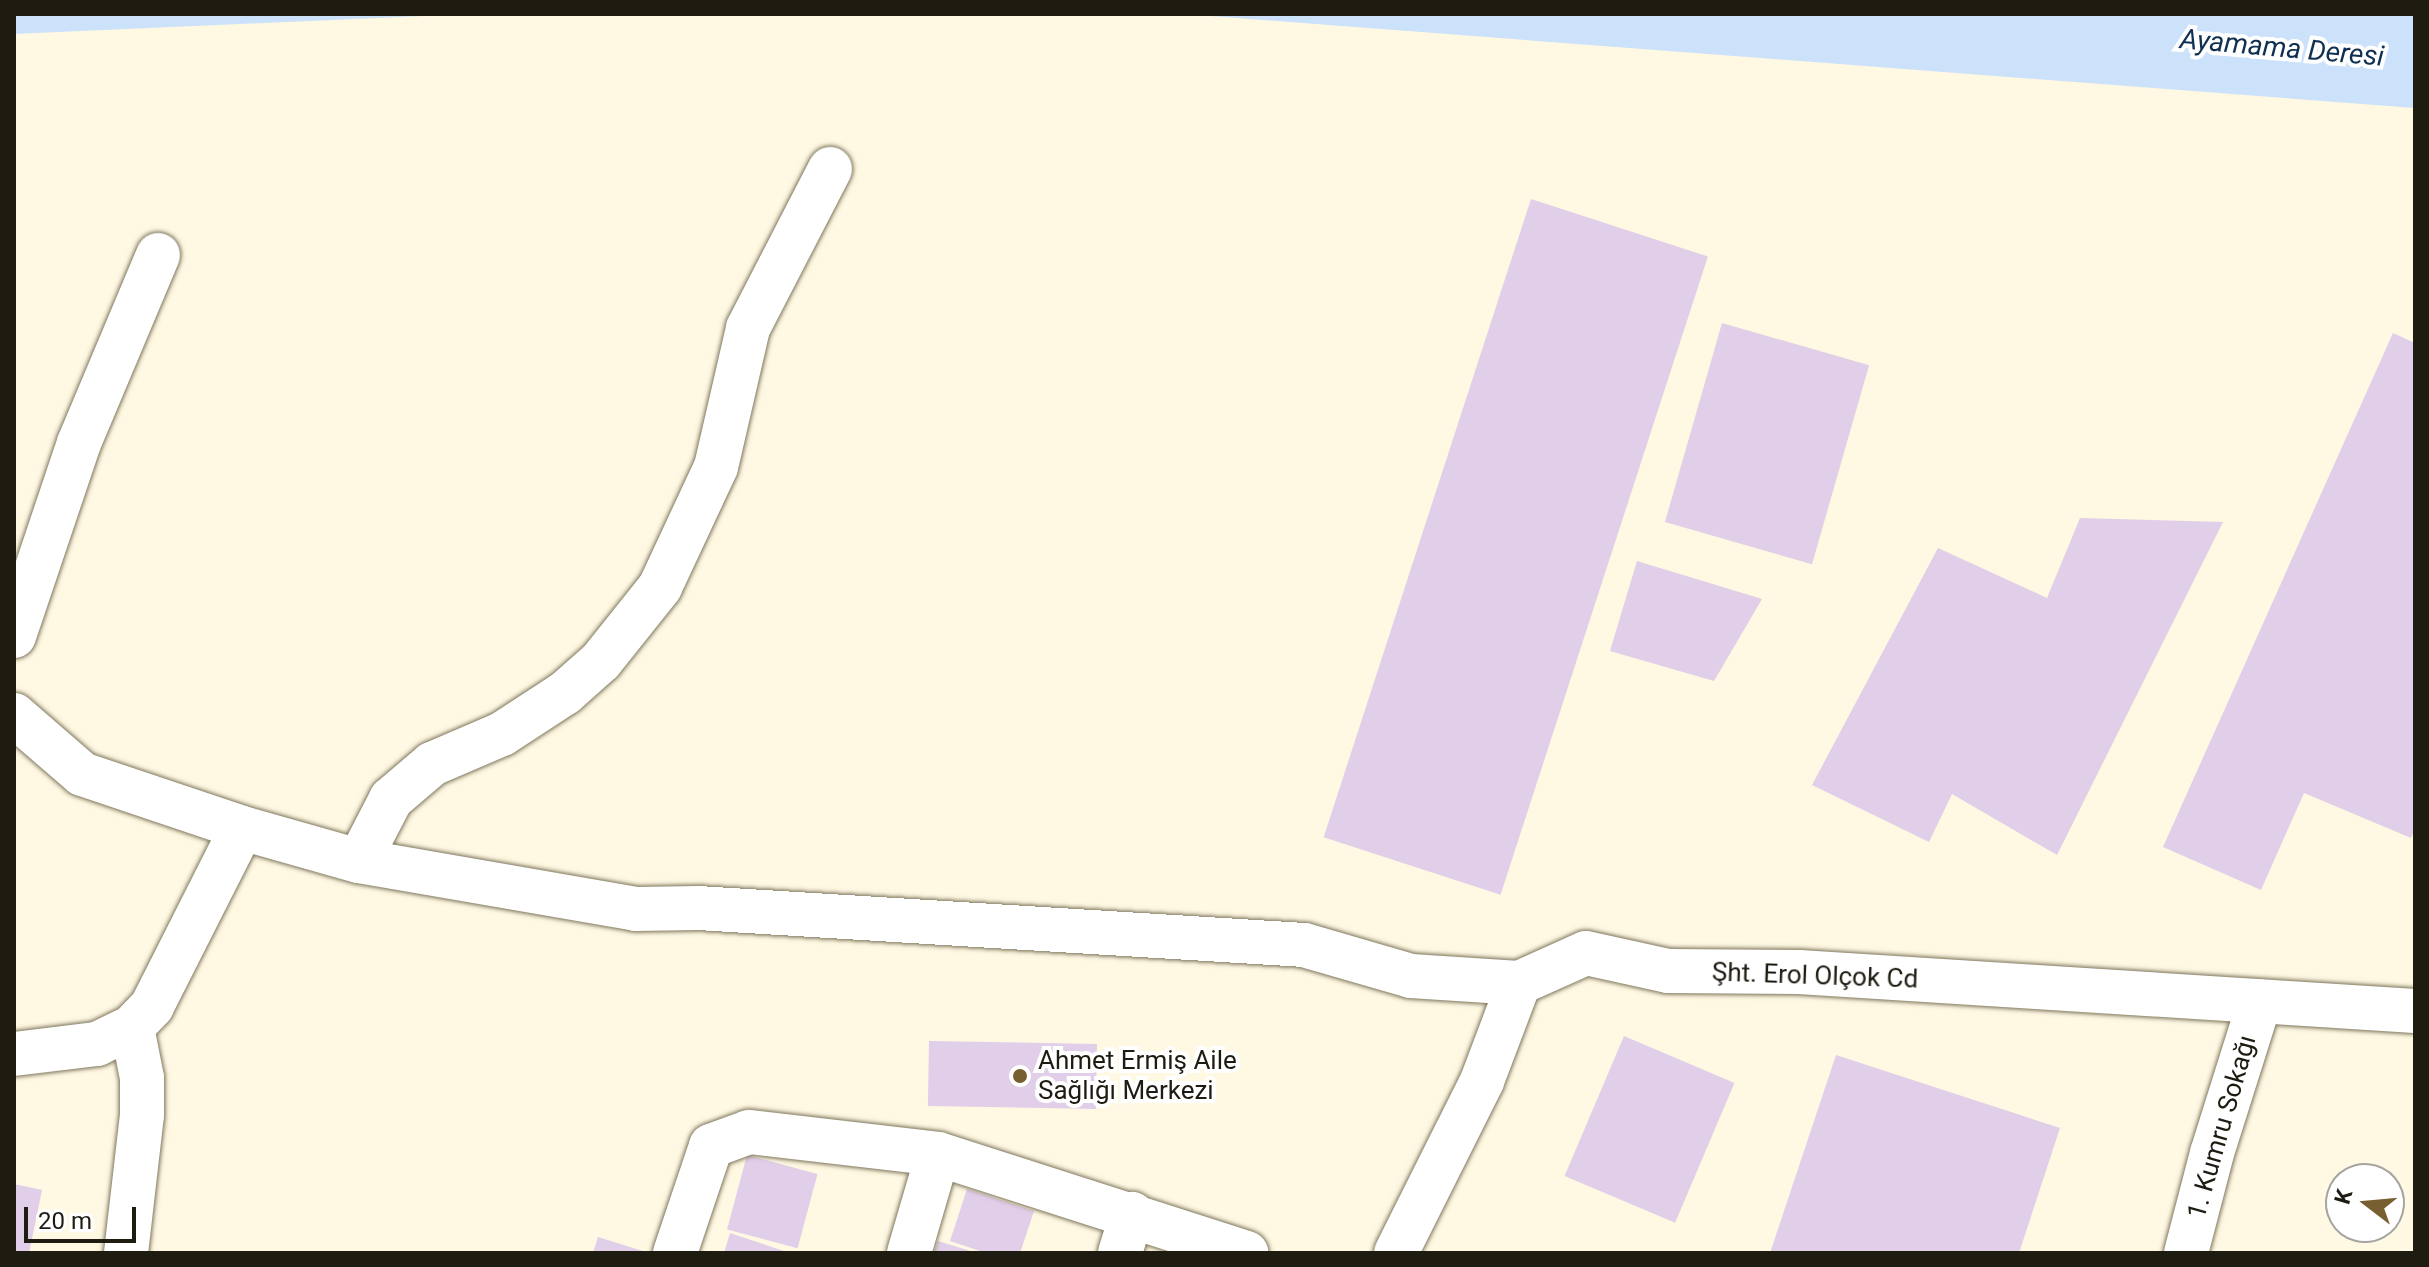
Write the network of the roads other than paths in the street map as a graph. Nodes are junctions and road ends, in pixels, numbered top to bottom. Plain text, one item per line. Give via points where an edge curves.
1 (830, 169) dead end
2 (158, 255) dead end
3 (22, 586) edge
4 (14, 636) edge
5 (14, 715) edge
6 (242, 828) junction
7 (359, 861) junction
8 (1519, 983) junction
9 (2260, 1001) junction
10 (2415, 1011) edge
11 (132, 1027) junction
12 (14, 1054) edge
13 (938, 1154) junction
14 (1126, 1234) edge
15 (126, 1253) edge
16 (675, 1253) edge
17 (909, 1253) edge
18 (1247, 1253) edge
19 (1396, 1253) edge
20 (2186, 1253) edge

1 - 7 street via 748,328 716,467 660,587 601,661 565,693 502,734 432,764 391,799
2 - 3 street
3 - 4 street
5 - 6 street via 82,774
6 - 7 street
6 - 11 street via 152,1006
7 - 8 street via 636,909 698,908 1304,945 1411,976
8 - 9 street, Şht. Erol Olçok Cd via 1586,953 1668,971 1799,972
8 - 19 street via 1482,1081
9 - 10 street, Şht. Erol Olçok Cd
9 - 20 street, 1. Kumru Sokağı
11 - 12 street via 97,1044
11 - 15 street via 142,1078 142,1115
13 - 14 street
13 - 16 street via 749,1132 711,1146
13 - 17 street
14 - 18 street

